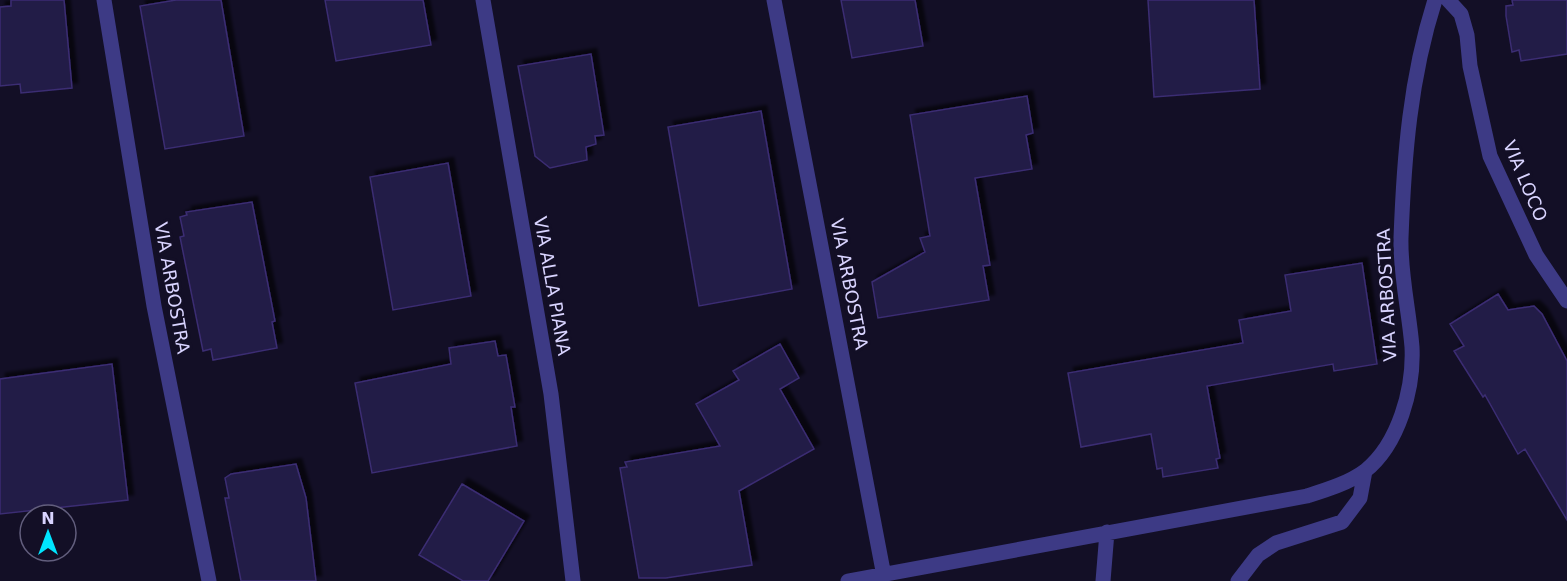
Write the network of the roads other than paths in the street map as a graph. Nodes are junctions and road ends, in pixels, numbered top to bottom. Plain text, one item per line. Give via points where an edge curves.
1 (104, 0) edge
2 (483, 0) edge
3 (774, 0) edge
4 (1435, 0) edge
5 (1448, 0) edge
6 (1567, 301) edge
7 (1365, 471) junction
8 (1107, 532) junction
9 (884, 576) junction
10 (209, 581) edge
11 (573, 581) edge
12 (848, 581) edge
13 (1103, 581) edge
14 (1238, 581) edge

1 - 10 street, VIA ARBOSTRA via 154,306
2 - 11 street, VIA ALLA PIANA via 551,394
3 - 9 street, VIA ARBOSTRA
4 - 7 street, VIA ARBOSTRA via 1415,81 1403,160 1401,249 1412,349 1409,387 1386,447
5 - 6 street, VIA LOCO via 1461,14 1467,35 1490,156 1536,255
7 - 8 street, VIA ARBOSTRA via 1307,496
7 - 14 street, VIA ARBOSTRA via 1360,498 1341,522 1276,543 1258,555
8 - 9 street, VIA ARBOSTRA
8 - 13 street
9 - 12 street, VIA ARBOSTRA

